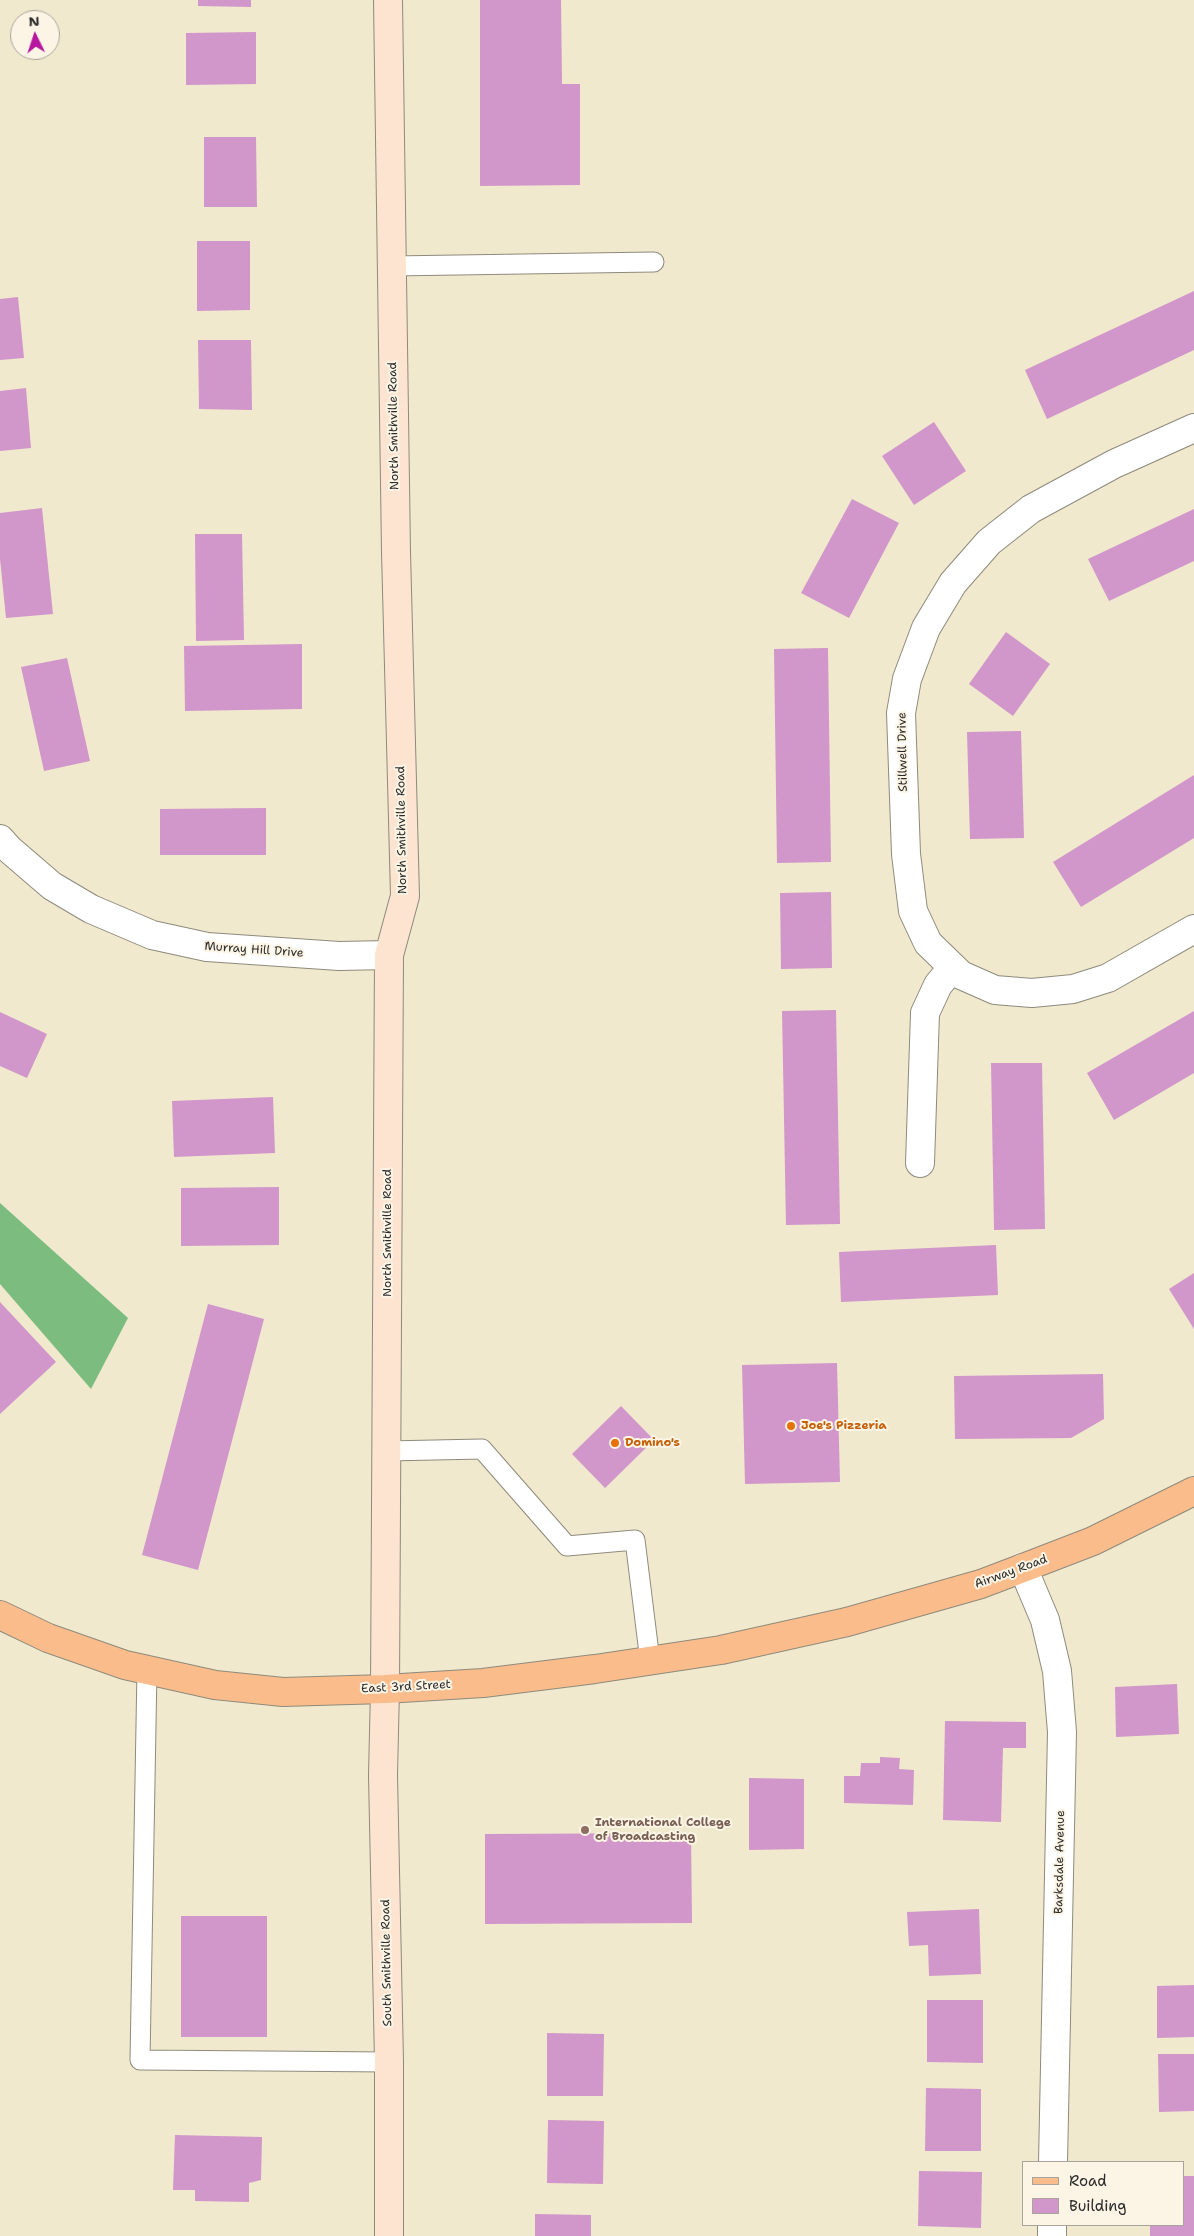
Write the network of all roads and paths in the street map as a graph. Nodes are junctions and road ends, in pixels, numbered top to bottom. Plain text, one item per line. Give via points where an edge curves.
1 (388, 0) edge
2 (654, 262) dead end
3 (392, 266) junction
4 (1194, 428) edge
5 (0, 839) edge
6 (1194, 929) edge
7 (389, 955) junction
8 (952, 968) junction
9 (920, 1163) dead end
10 (387, 1451) junction
11 (1194, 1491) edge
12 (1023, 1568) junction
13 (0, 1615) edge
14 (819, 1628) joint
15 (650, 1661) junction
16 (147, 1669) junction
17 (385, 1689) junction
18 (389, 2062) junction
19 (1054, 2161) edge
20 (389, 2236) edge

1 - 3 main road, North Smithville Road
2 - 3 lane
3 - 7 main road, North Smithville Road via 405,896
4 - 8 street, Stillwell Drive via 1114,464 1031,509 989,542 953,583 926,628 907,679 901,713 906,854 913,911 928,943
5 - 7 street, Murray Hill Drive via 52,886 91,910 152,935 207,947 339,956
6 - 8 street, Stillwell Drive via 1108,978 1073,989 1032,993 995,990
7 - 10 main road, North Smithville Road
8 - 9 street via 938,985 925,1013
10 - 15 lane via 482,1449 566,1546 635,1540
10 - 17 main road, North Smithville Road
11 - 12 main road, Airway Road via 1093,1541
12 - 14 main road, Airway Road via 981,1584
12 - 19 street, Barksdale Avenue via 1046,1620 1057,1672 1062,1732
13 - 16 main road, East 3rd Street via 48,1638
14 - 15 main road, East 3rd Street via 721,1650
15 - 17 main road, East 3rd Street via 483,1683
16 - 17 main road, East 3rd Street via 215,1685 283,1692
16 - 18 lane via 140,2060
17 - 18 main road, South Smithville Road via 383,1775
18 - 20 main road, South Smithville Road

